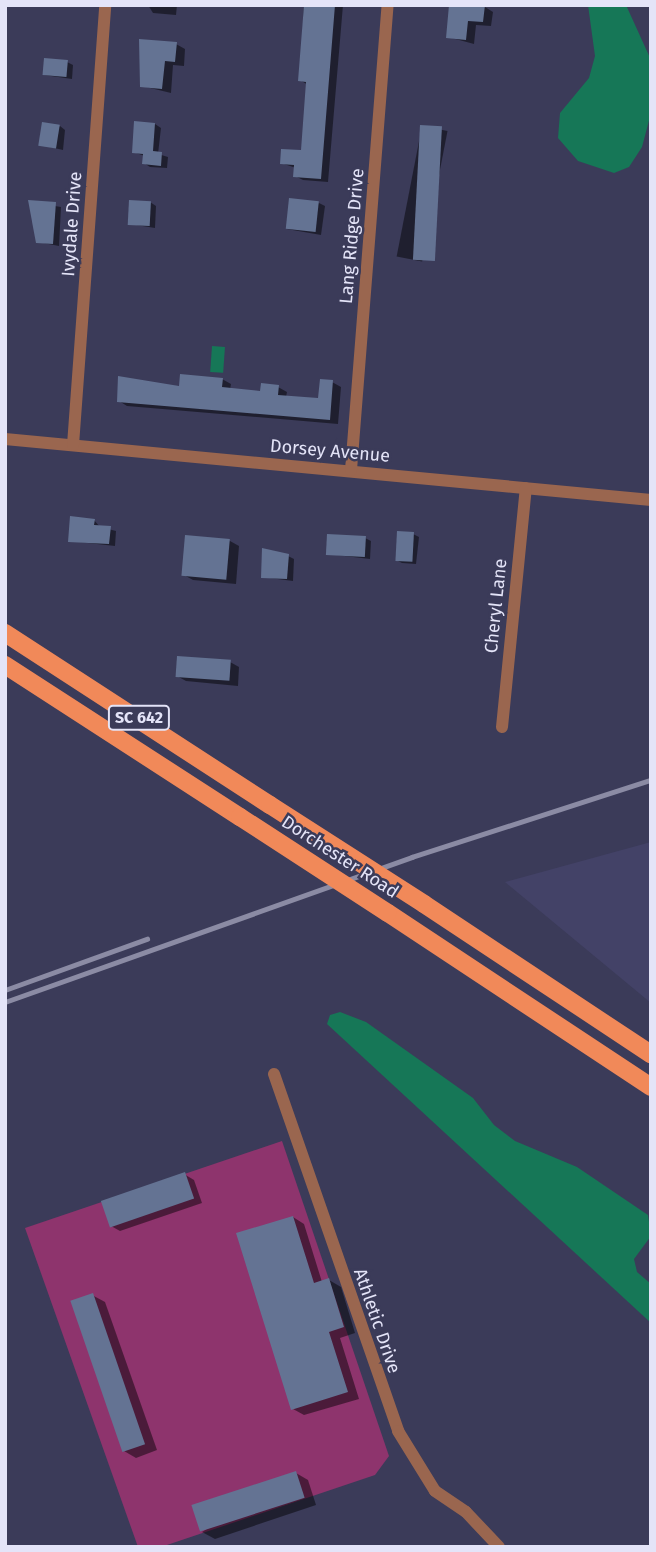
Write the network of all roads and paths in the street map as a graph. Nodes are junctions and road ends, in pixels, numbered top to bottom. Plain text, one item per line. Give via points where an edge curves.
1 (105, 5) edge
2 (388, 5) edge
3 (5, 439) edge
4 (73, 445) junction
5 (351, 470) junction
6 (526, 488) junction
7 (651, 500) edge
8 (5, 633) edge
9 (5, 665) edge
10 (502, 727) dead end
11 (651, 1054) edge
12 (274, 1073) dead end
13 (651, 1087) edge
14 (499, 1547) edge

1 - 4 street, Ivydale Drive
2 - 5 street, Lang Ridge Drive
3 - 4 street, Dorsey Avenue
4 - 5 street, Dorsey Avenue
5 - 6 street, Dorsey Avenue
6 - 7 street, Dorsey Avenue
6 - 10 street, Cheryl Lane
8 - 11 main road, Dorchester Road / SC 642, bridge
9 - 13 main road, Dorchester Road / SC 642, bridge
12 - 14 street, Athletic Drive via 398,1431 435,1491 466,1512

